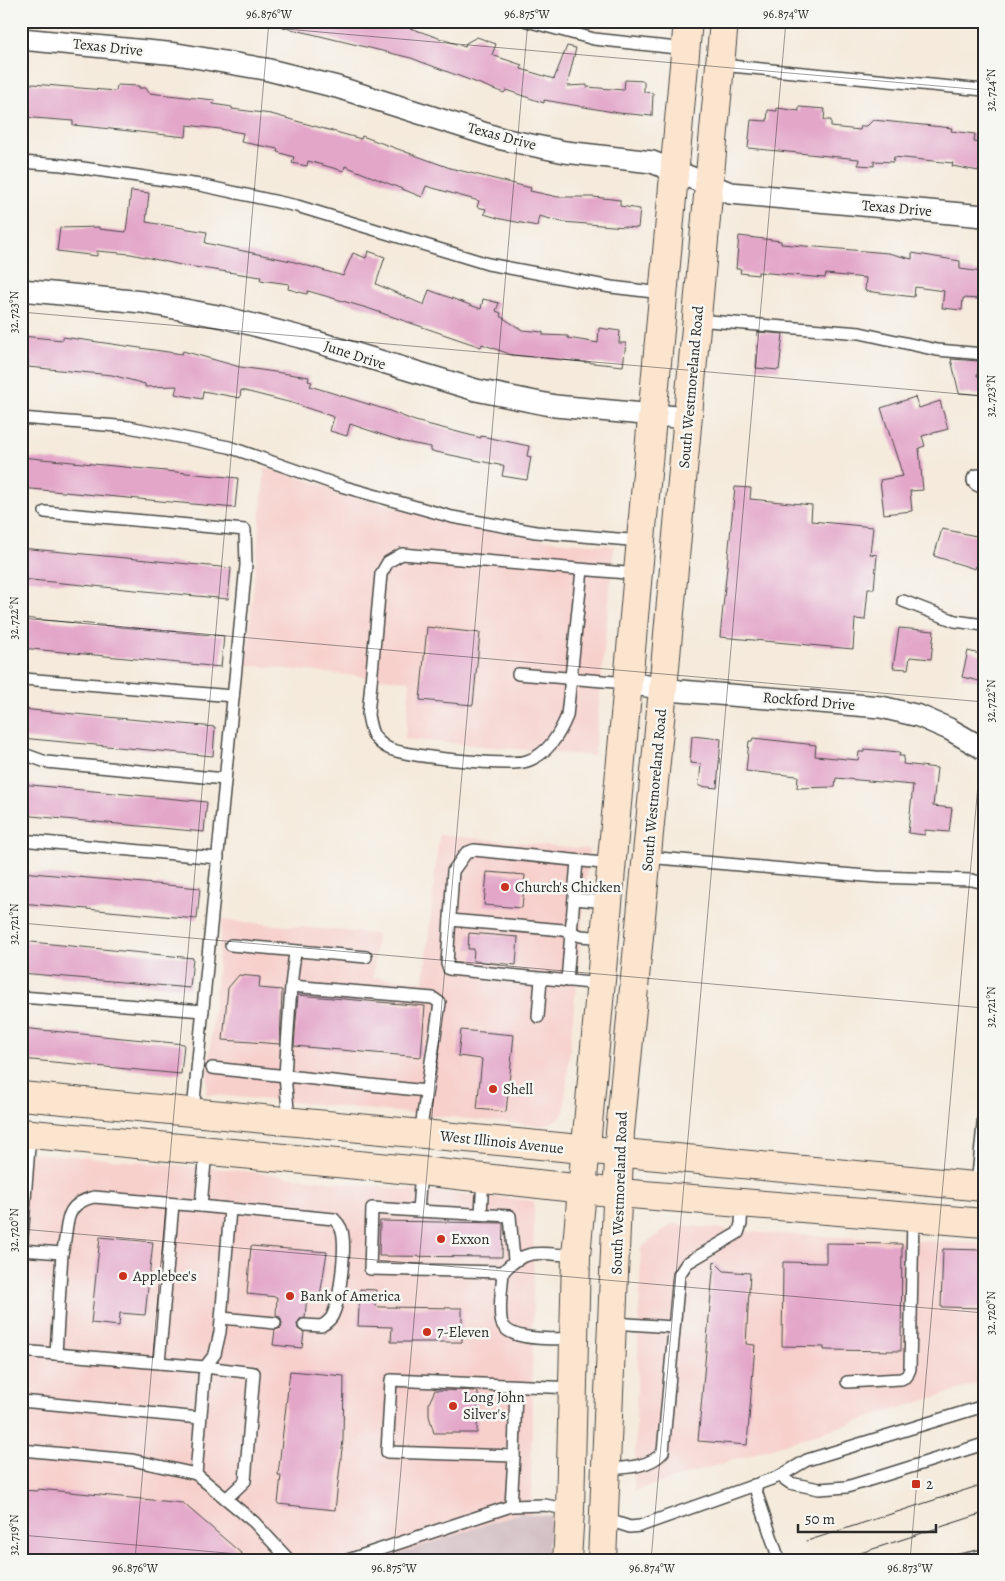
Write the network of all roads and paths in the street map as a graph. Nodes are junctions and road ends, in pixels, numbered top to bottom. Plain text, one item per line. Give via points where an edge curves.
1 (527, 21) edge
2 (688, 21) edge
3 (724, 21) edge
4 (21, 39) edge
5 (686, 49) junction
6 (720, 65) junction
7 (984, 90) edge
8 (21, 162) edge
9 (676, 170) junction
10 (708, 185) junction
11 (984, 216) edge
12 (21, 290) edge
13 (662, 293) junction
14 (696, 320) junction
15 (984, 354) edge
16 (651, 415) junction
17 (21, 418) edge
18 (688, 418) junction
19 (45, 512) dead end
20 (640, 541) junction
21 (582, 570) junction
22 (638, 574) junction
23 (903, 601) dead end
24 (984, 625) edge
25 (518, 674) dead end
26 (24, 679) dead end
27 (572, 679) junction
28 (627, 683) junction
29 (663, 689) junction
30 (233, 696) junction
31 (984, 748) edge
32 (21, 753) edge
33 (225, 779) junction
34 (21, 840) edge
35 (647, 857) junction
36 (218, 858) junction
37 (577, 861) junction
38 (612, 864) junction
39 (984, 883) edge
40 (574, 899) junction
41 (608, 902) junction
42 (450, 920) junction
43 (571, 933) junction
44 (604, 938) junction
45 (231, 945) dead end
46 (295, 952) junction
47 (366, 957) dead end
48 (541, 979) junction
49 (567, 981) junction
50 (600, 984) junction
51 (291, 986) junction
52 (21, 996) edge
53 (203, 1011) junction
54 (538, 1017) dead end
55 (212, 1068) dead end
56 (286, 1076) junction
57 (426, 1091) junction
58 (27, 1096) edge
59 (193, 1112) junction
60 (984, 1115) edge
61 (289, 1121) junction
62 (26, 1133) edge
63 (420, 1134) junction
64 (585, 1150) junction
65 (206, 1151) junction
66 (618, 1153) junction
67 (420, 1171) junction
68 (484, 1178) junction
69 (980, 1186) edge
70 (582, 1189) junction
71 (619, 1193) junction
72 (742, 1203) junction
73 (173, 1204) junction
74 (201, 1206) junction
75 (230, 1209) junction
76 (418, 1211) junction
77 (481, 1214) junction
78 (913, 1217) junction
79 (984, 1223) edge
80 (21, 1250) edge
81 (62, 1253) junction
82 (576, 1256) junction
83 (514, 1260) junction
84 (503, 1272) junction
85 (222, 1318) junction
86 (275, 1322) dead end
87 (613, 1323) junction
88 (304, 1325) dead end
89 (673, 1326) junction
90 (574, 1339) junction
91 (21, 1351) edge
92 (56, 1354) junction
93 (159, 1363) junction
94 (205, 1368) junction
95 (847, 1382) dead end
96 (516, 1386) junction
97 (573, 1388) junction
98 (21, 1401) edge
99 (984, 1406) edge
100 (200, 1418) junction
101 (984, 1444) edge
102 (21, 1450) edge
103 (514, 1456) junction
104 (607, 1469) junction
105 (196, 1474) junction
106 (780, 1476) junction
107 (754, 1485) junction
108 (226, 1499) junction
109 (511, 1506) junction
110 (570, 1510) junction
111 (605, 1519) junction
112 (984, 1555) edge
113 (289, 1560) edge
114 (348, 1560) edge
115 (567, 1560) edge
116 (602, 1560) edge
117 (779, 1560) edge
118 (961, 1560) edge

1 - 5 lane via 594,38
2 - 5 main road
3 - 6 main road, South Westmoreland Road
4 - 9 street, Texas Drive via 177,54 265,69 337,87 502,139 565,152 652,162
5 - 9 main road
6 - 7 lane
6 - 10 main road, South Westmoreland Road
8 - 13 lane via 200,185 306,208 488,264
9 - 10 street, Texas Drive
9 - 13 main road
10 - 11 street, Texas Drive via 730,193
10 - 14 main road, South Westmoreland Road
12 - 16 street, June Drive via 142,302 223,317 476,390 555,406
13 - 16 main road
14 - 15 lane via 860,333 937,350
14 - 18 main road, South Westmoreland Road
16 - 18 street, June Drive
16 - 20 main road
17 - 20 lane via 130,427 229,447 341,486 452,517 536,532
18 - 29 main road, South Westmoreland Road
19 - 30 lane via 244,530 246,565
20 - 22 main road
21 - 22 lane
21 - 27 lane
21 - 27 lane via 402,554 388,562 380,583 368,716 372,734 388,748 409,754 506,764 527,761 543,752 558,737 567,716
22 - 28 main road
23 - 24 lane via 955,621
25 - 27 lane
26 - 30 lane
27 - 28 lane
28 - 29 street, Rockford Drive
28 - 38 main road
29 - 31 street, Rockford Drive via 881,707 919,716
29 - 35 main road, South Westmoreland Road
30 - 33 lane
32 - 33 lane via 46,762
33 - 36 lane
34 - 36 lane
35 - 39 lane via 877,878
35 - 66 main road, South Westmoreland Road
36 - 53 lane
37 - 38 lane
37 - 40 lane
37 - 42 lane via 474,850 466,853 453,871
38 - 41 main road
40 - 41 lane
40 - 43 lane
41 - 44 main road
42 - 43 lane
42 - 48 lane via 449,969
43 - 44 lane
43 - 49 lane
44 - 50 main road
45 - 46 lane
46 - 47 lane
46 - 51 lane
48 - 49 lane
48 - 54 lane
49 - 50 lane
50 - 64 main road
51 - 56 lane
51 - 57 lane via 433,998 440,1004
52 - 53 lane
53 - 59 lane
55 - 56 lane
56 - 57 lane
56 - 61 lane
57 - 63 lane
58 - 59 main road, West Illinois Avenue
58 - 62 main road
59 - 61 main road, West Illinois Avenue
60 - 69 lane
61 - 63 main road, West Illinois Avenue
62 - 65 main road
62 - 80 lane
63 - 64 main road, West Illinois Avenue
64 - 66 main road, West Illinois Avenue
64 - 70 main road
65 - 67 main road
65 - 74 lane
66 - 69 main road, West Illinois Avenue
66 - 71 main road, South Westmoreland Road
67 - 68 main road
67 - 76 lane
68 - 70 main road
68 - 77 lane
70 - 71 main road
70 - 82 main road
71 - 72 main road
71 - 87 main road, South Westmoreland Road
72 - 78 main road
72 - 89 lane via 738,1233 687,1263 679,1275
73 - 74 lane
73 - 81 lane via 94,1197 82,1200 71,1210 66,1223
73 - 93 lane
74 - 75 lane
75 - 85 lane
75 - 88 lane via 334,1220 339,1224 344,1236 335,1312 321,1326
76 - 77 lane
76 - 84 lane via 372,1208 370,1269
77 - 83 lane via 510,1216
78 - 79 main road
78 - 95 lane via 910,1369 901,1380
80 - 81 lane
81 - 92 lane
82 - 83 lane via 529,1253
82 - 90 main road
83 - 84 lane
84 - 90 lane via 500,1320 506,1330 522,1337
85 - 86 lane
85 - 94 lane via 215,1354
87 - 89 lane
87 - 104 main road, South Westmoreland Road
89 - 104 lane via 663,1452 658,1458 631,1468
90 - 97 main road
91 - 92 lane
92 - 93 lane
93 - 94 lane
94 - 100 lane
94 - 108 lane via 254,1373 245,1481
96 - 97 lane
96 - 103 lane
96 - 103 lane via 391,1380 388,1452
97 - 110 main road
98 - 100 lane
99 - 106 lane via 807,1460
100 - 105 lane
101 - 106 lane via 847,1487 819,1489 790,1484
102 - 105 lane via 132,1460
103 - 109 lane
104 - 111 main road, South Westmoreland Road
105 - 108 lane
106 - 107 lane
107 - 111 lane via 640,1526 630,1527
107 - 117 lane
108 - 113 lane via 254,1522
109 - 110 lane via 545,1505
109 - 114 lane
110 - 111 main road
110 - 115 main road
111 - 116 main road, South Westmoreland Road
112 - 118 lane

